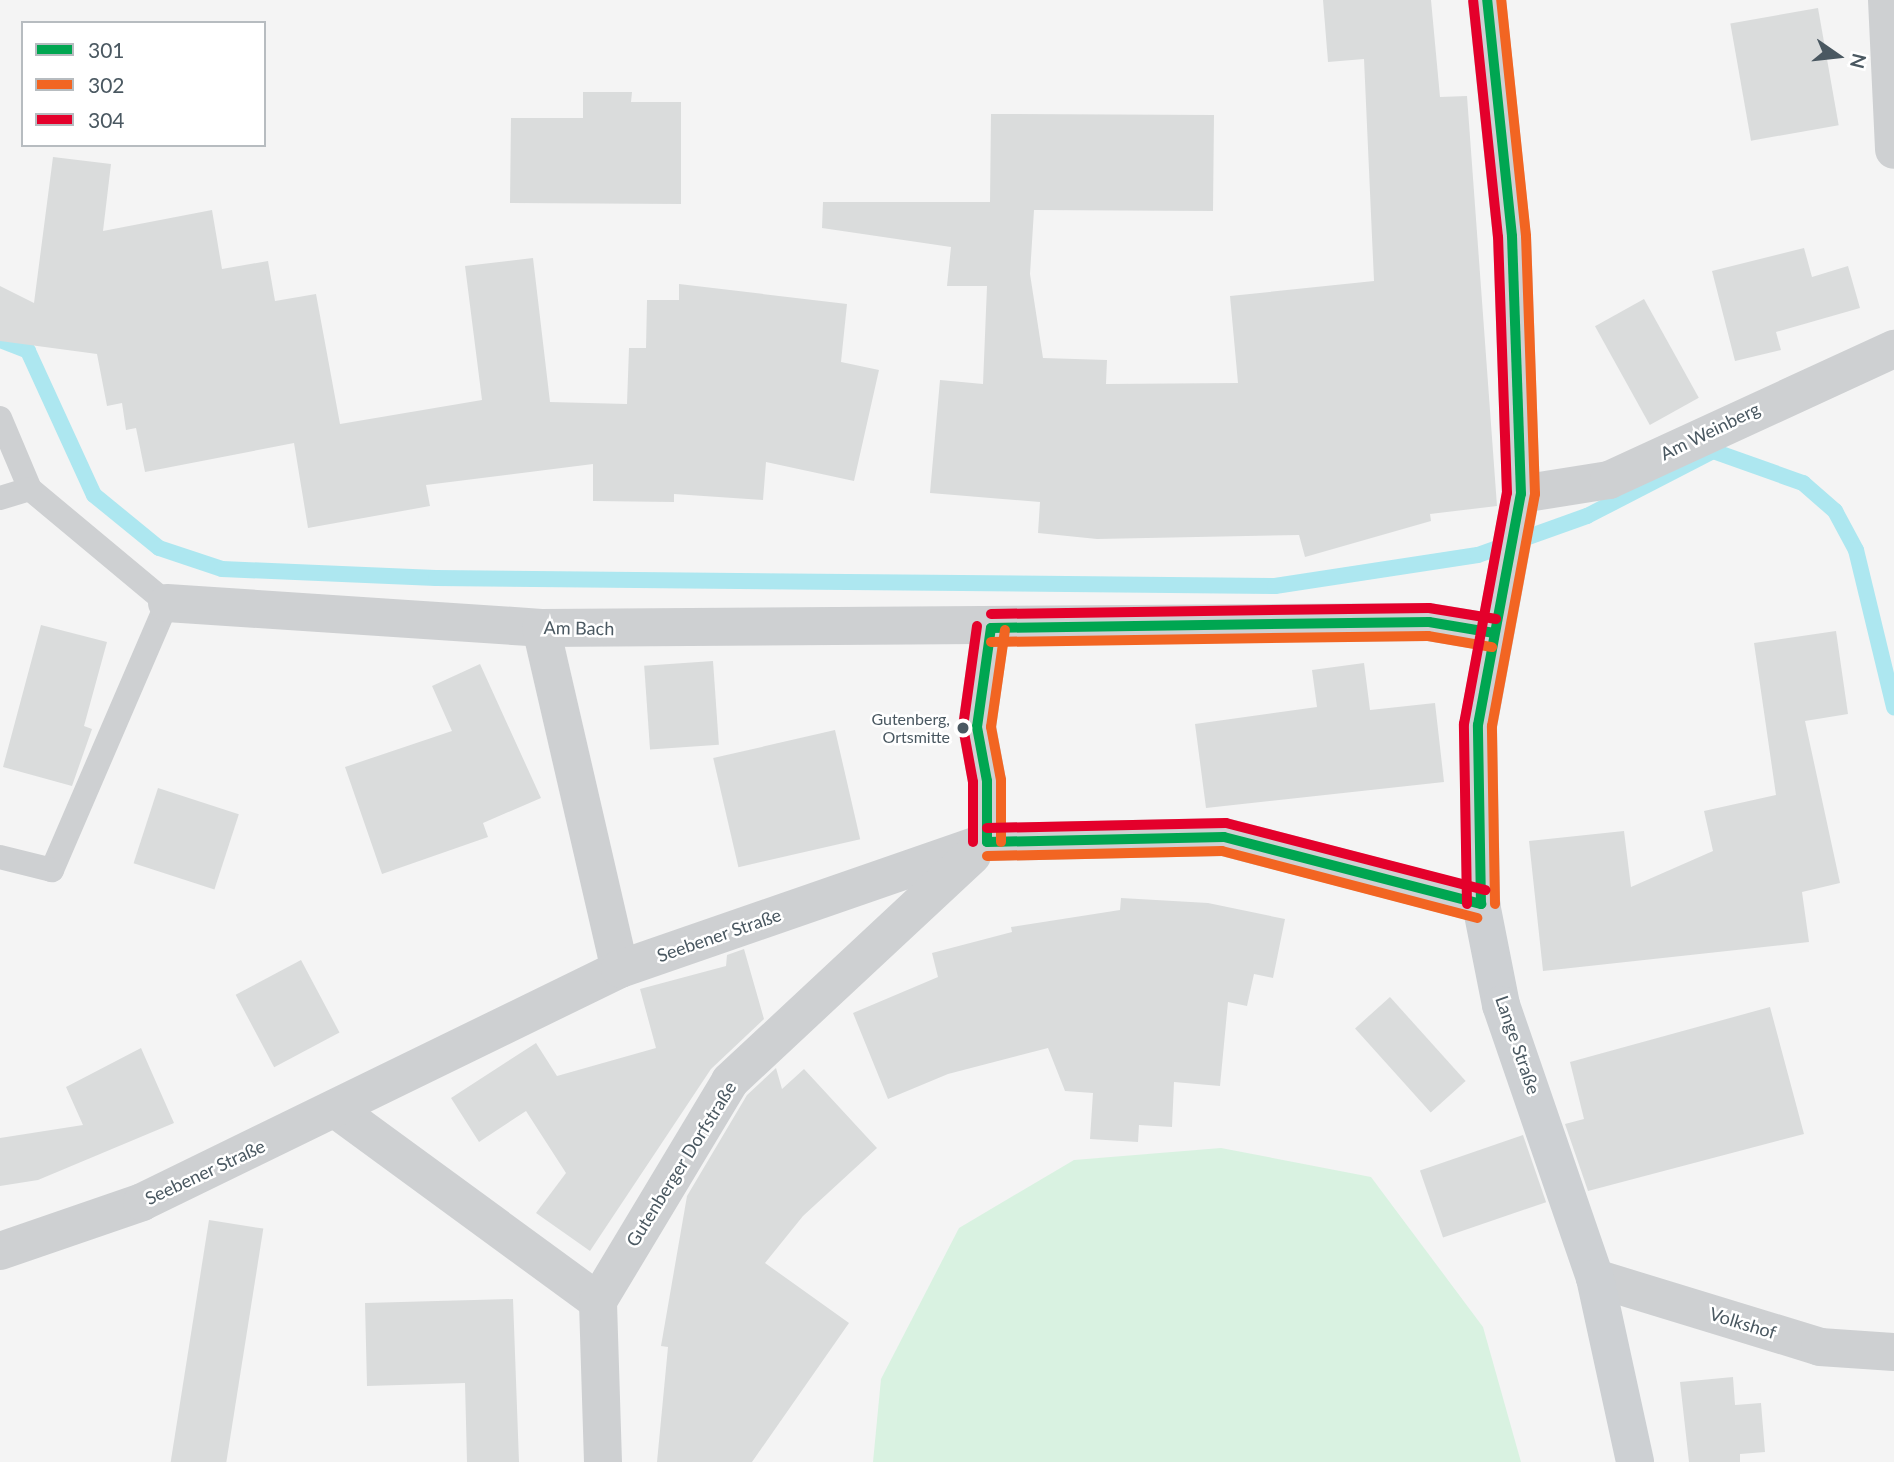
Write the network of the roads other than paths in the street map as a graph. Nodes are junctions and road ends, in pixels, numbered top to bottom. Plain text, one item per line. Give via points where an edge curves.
1 (1487, 0) edge
2 (1887, 0) edge
3 (1894, 150) edge
4 (1894, 349) edge
5 (0, 418) edge
6 (30, 488) junction
7 (0, 498) edge
8 (1518, 512) junction
9 (167, 603) junction
10 (541, 628) junction
11 (991, 628) junction
12 (1494, 633) junction
13 (987, 842) junction
14 (0, 857) edge
15 (1481, 904) junction
16 (620, 969) junction
17 (338, 1111) junction
18 (0, 1251) edge
19 (1595, 1278) junction
20 (598, 1301) junction
21 (1894, 1352) edge
22 (603, 1462) edge
23 (1634, 1462) edge

1 - 8 street, Lange Straße via 1512,236
2 - 3 street
4 - 8 street, Am Weinberg via 1609,480
5 - 6 lane
6 - 7 lane
6 - 9 lane
8 - 12 street, Lange Straße
9 - 10 street, Am Bach
9 - 14 lane via 52,870
10 - 11 street, Am Bach
10 - 16 street
11 - 12 street, Am Bach via 1429,622
11 - 13 street via 977,727 987,781
12 - 15 street, Lange Straße via 1478,725
13 - 15 street, Seebener Straße via 1224,837
13 - 16 street, Seebener Straße
13 - 20 street, Gutenberger Dorfstraße via 877,937 730,1081
15 - 19 street, Lange Straße via 1501,1005
16 - 17 street, Seebener Straße
17 - 18 street, Seebener Straße via 142,1202
17 - 20 street
19 - 21 street, Volkshof via 1820,1347
19 - 23 street, Lange Straße via 1627,1404
20 - 22 street

